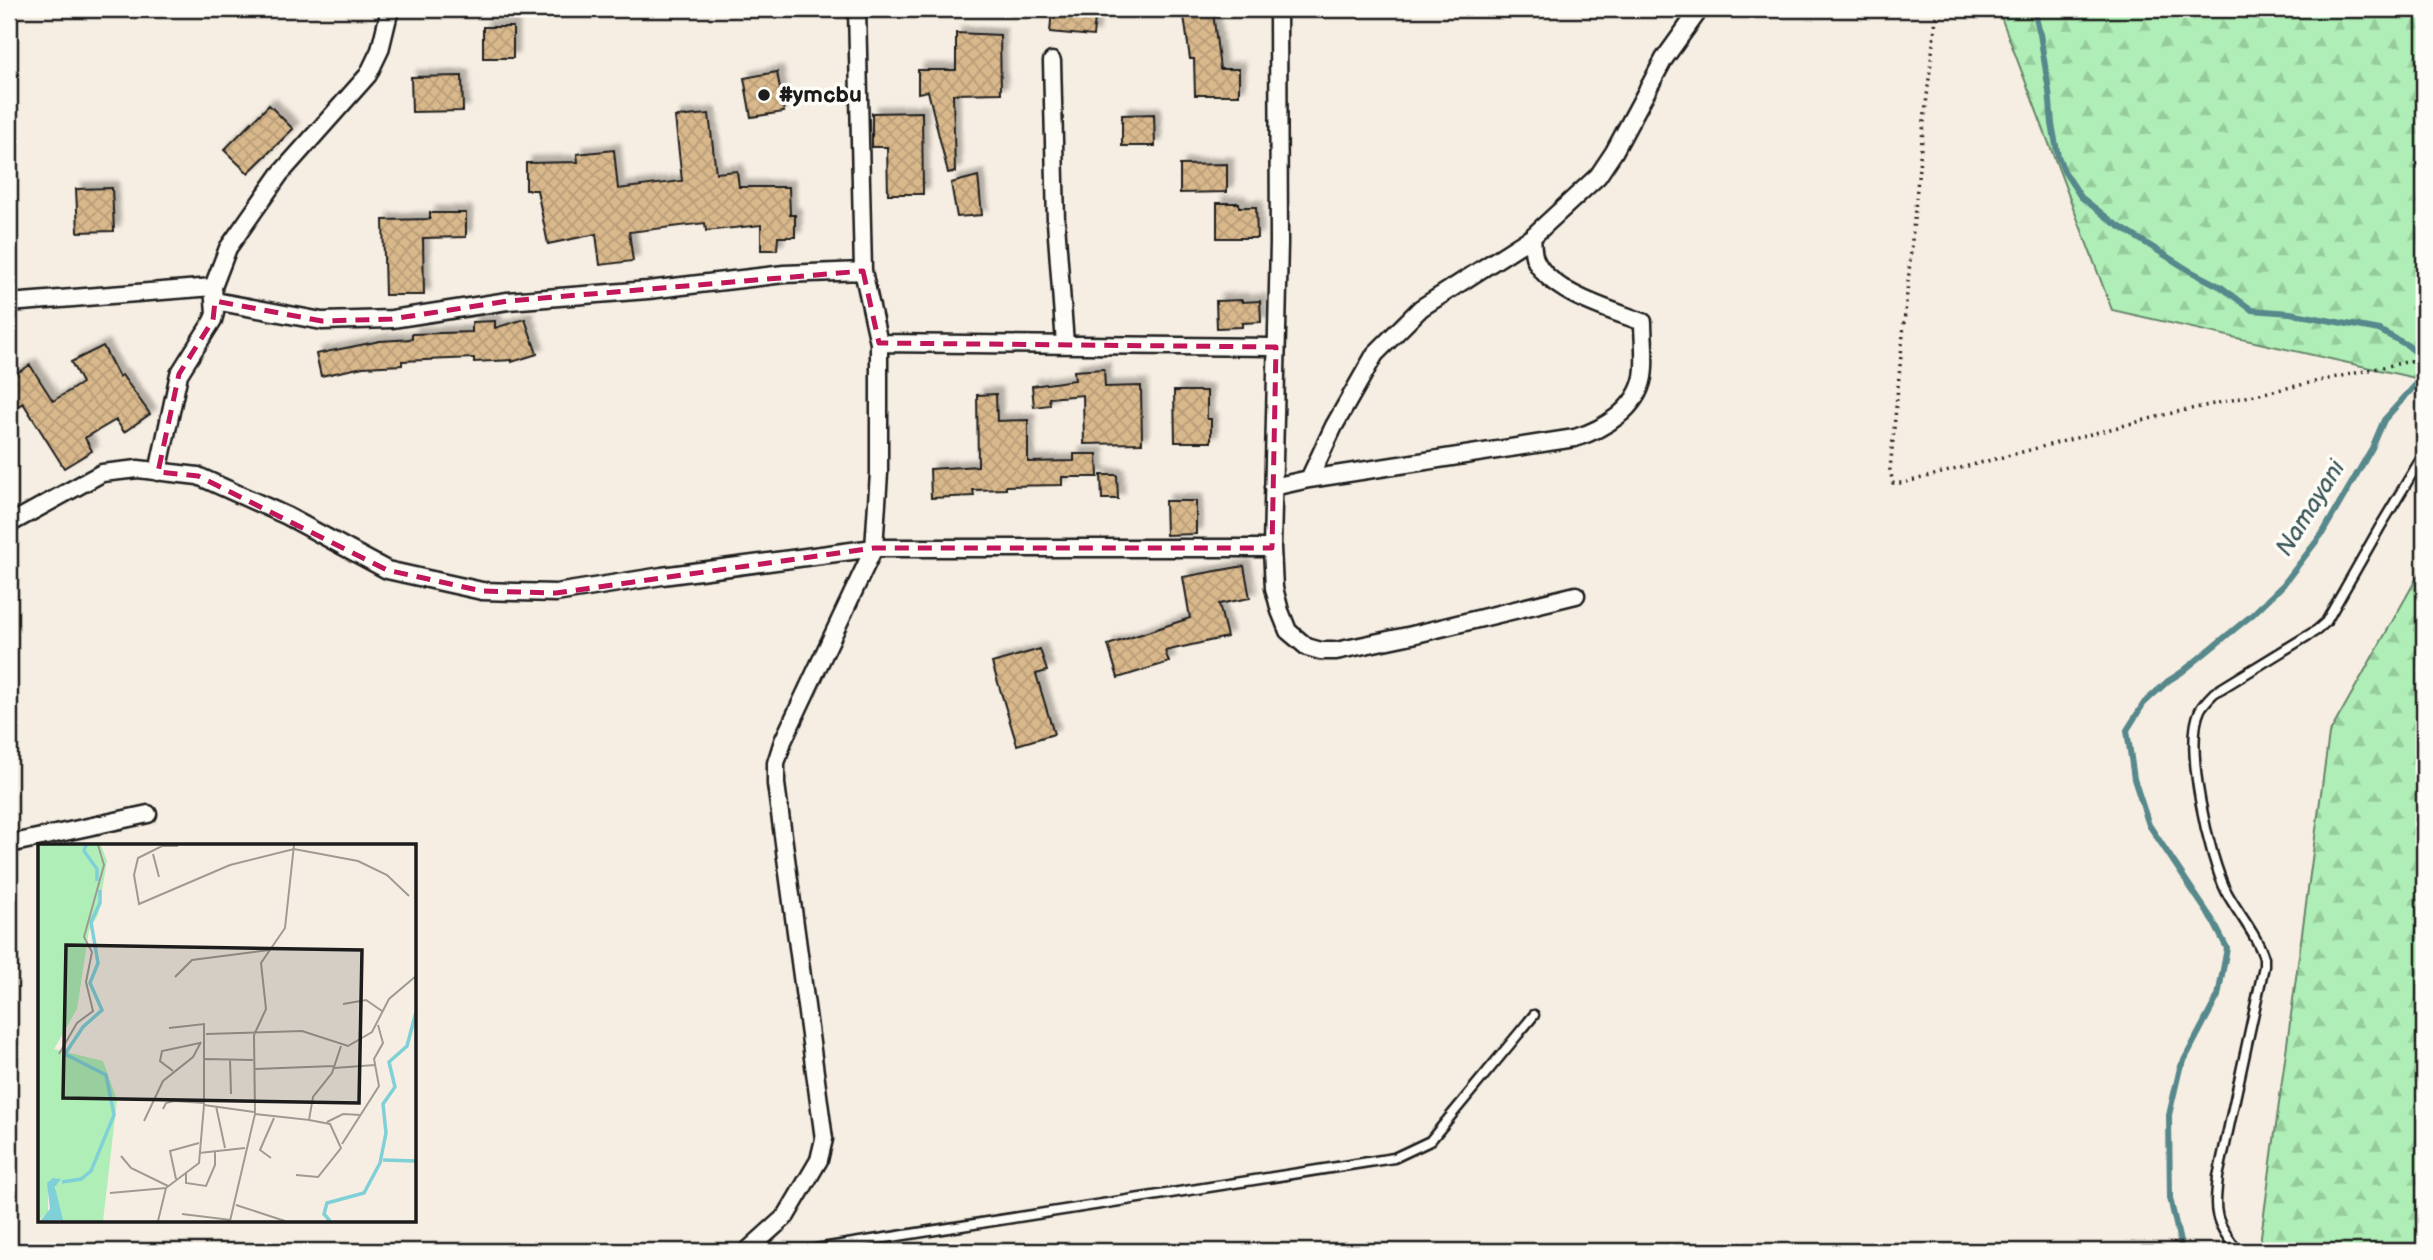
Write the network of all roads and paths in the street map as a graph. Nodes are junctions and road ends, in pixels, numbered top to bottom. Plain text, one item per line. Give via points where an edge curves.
1 (390, 9) edge
2 (857, 9) edge
3 (1278, 9) edge
4 (1700, 9) edge
5 (1937, 9) edge
6 (1052, 61) dead end
7 (1532, 237) junction
8 (863, 271) junction
9 (214, 294) junction
10 (9, 303) edge
11 (879, 343) junction
12 (1065, 344) junction
13 (1276, 346) junction
14 (2424, 358) edge
15 (2424, 454) edge
16 (158, 472) junction
17 (1309, 479) junction
18 (1273, 487) junction
19 (9, 524) edge
20 (874, 548) junction
21 (1272, 548) junction
22 (1576, 595) dead end
23 (148, 814) dead end
24 (9, 844) edge
25 (1534, 1015) dead end
26 (748, 1250) edge
27 (2238, 1251) edge

1 - 9 street via 368,75 280,174 228,248
2 - 8 street
3 - 13 street
4 - 7 street via 1664,59 1598,176
5 - 14 path via 1890,471 1893,483 2168,414
6 - 12 street
7 - 17 street via 1421,308 1376,354
7 - 17 street via 1536,261 1554,282 1643,322 1643,377 1638,392 1618,415 1595,432 1575,438
8 - 9 street via 784,274 508,301 392,319 323,321
8 - 11 street
9 - 10 street
9 - 16 street via 213,320 179,374
11 - 12 street
11 - 20 street
12 - 13 street
13 - 18 street
15 - 27 lane via 2326,622 2214,693 2196,723 2196,764 2207,835 2219,875 2264,958 2215,1209 2223,1231
16 - 19 street via 102,473
16 - 20 street via 198,476 387,570 482,591 556,593
17 - 18 street
18 - 21 street
20 - 21 street
20 - 26 street via 776,763 824,1139 819,1160 786,1216
21 - 22 street via 1274,588 1288,631 1307,647 1321,651 1400,638
23 - 24 street
25 - 26 lane via 1430,1141 1394,1158 809,1250

